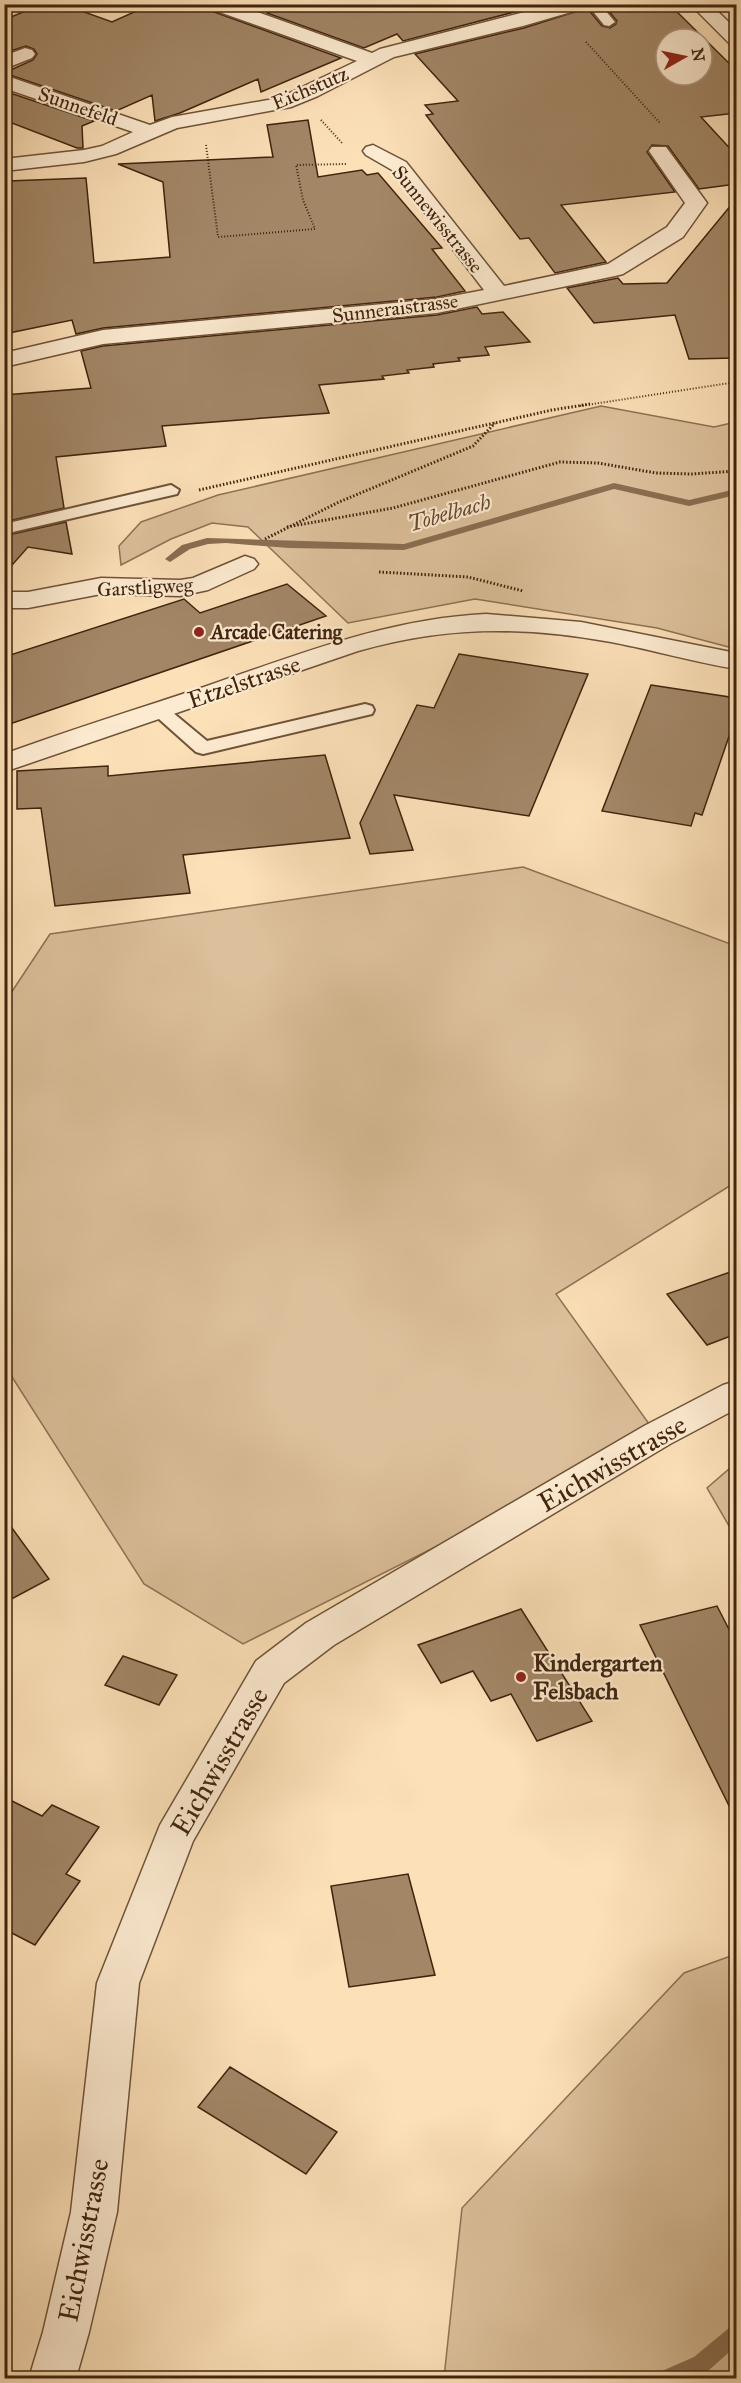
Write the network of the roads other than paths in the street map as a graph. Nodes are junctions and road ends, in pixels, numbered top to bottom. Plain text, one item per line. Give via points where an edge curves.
1 (578, 4) edge
2 (593, 4) edge
3 (699, 4) edge
4 (217, 5) edge
5 (609, 22) dead end
6 (736, 39) edge
7 (25, 54) dead end
8 (372, 60) junction
9 (4, 63) edge
10 (4, 81) edge
11 (151, 132) junction
12 (373, 151) road end
13 (659, 151) road end
14 (4, 165) edge
15 (498, 293) junction
16 (4, 360) edge
17 (171, 490) road end
18 (4, 529) edge
19 (245, 564) dead end
20 (4, 600) edge
21 (736, 661) edge
22 (365, 710) dead end
23 (159, 711) junction
24 (4, 764) edge
25 (736, 1394) edge
26 (52, 2379) edge

1 - 8 street, Eichstutz via 422,43
2 - 5 lane
3 - 6 street
4 - 8 street
7 - 9 street, Sunnefeld
8 - 11 street, Eichstutz via 302,96 264,108 172,123
10 - 11 street, Sunnefeld
11 - 14 street, Eichstutz via 84,156
12 - 15 street, Sunnewisstrasse via 399,166
13 - 15 street, Sunneraistrasse via 696,203 675,232 615,269
15 - 16 street, Sunneraistrasse via 437,306 103,337
17 - 18 lane
19 - 20 street, Garstligweg via 199,585 180,588 101,586
21 - 23 street, Etzelstrasse via 533,624 447,624 351,645
22 - 23 lane via 203,748
23 - 24 street, Etzelstrasse
25 - 26 street, Eichwisstrasse via 657,1435 320,1634 270,1672 174,1837 118,1983 94,2211

